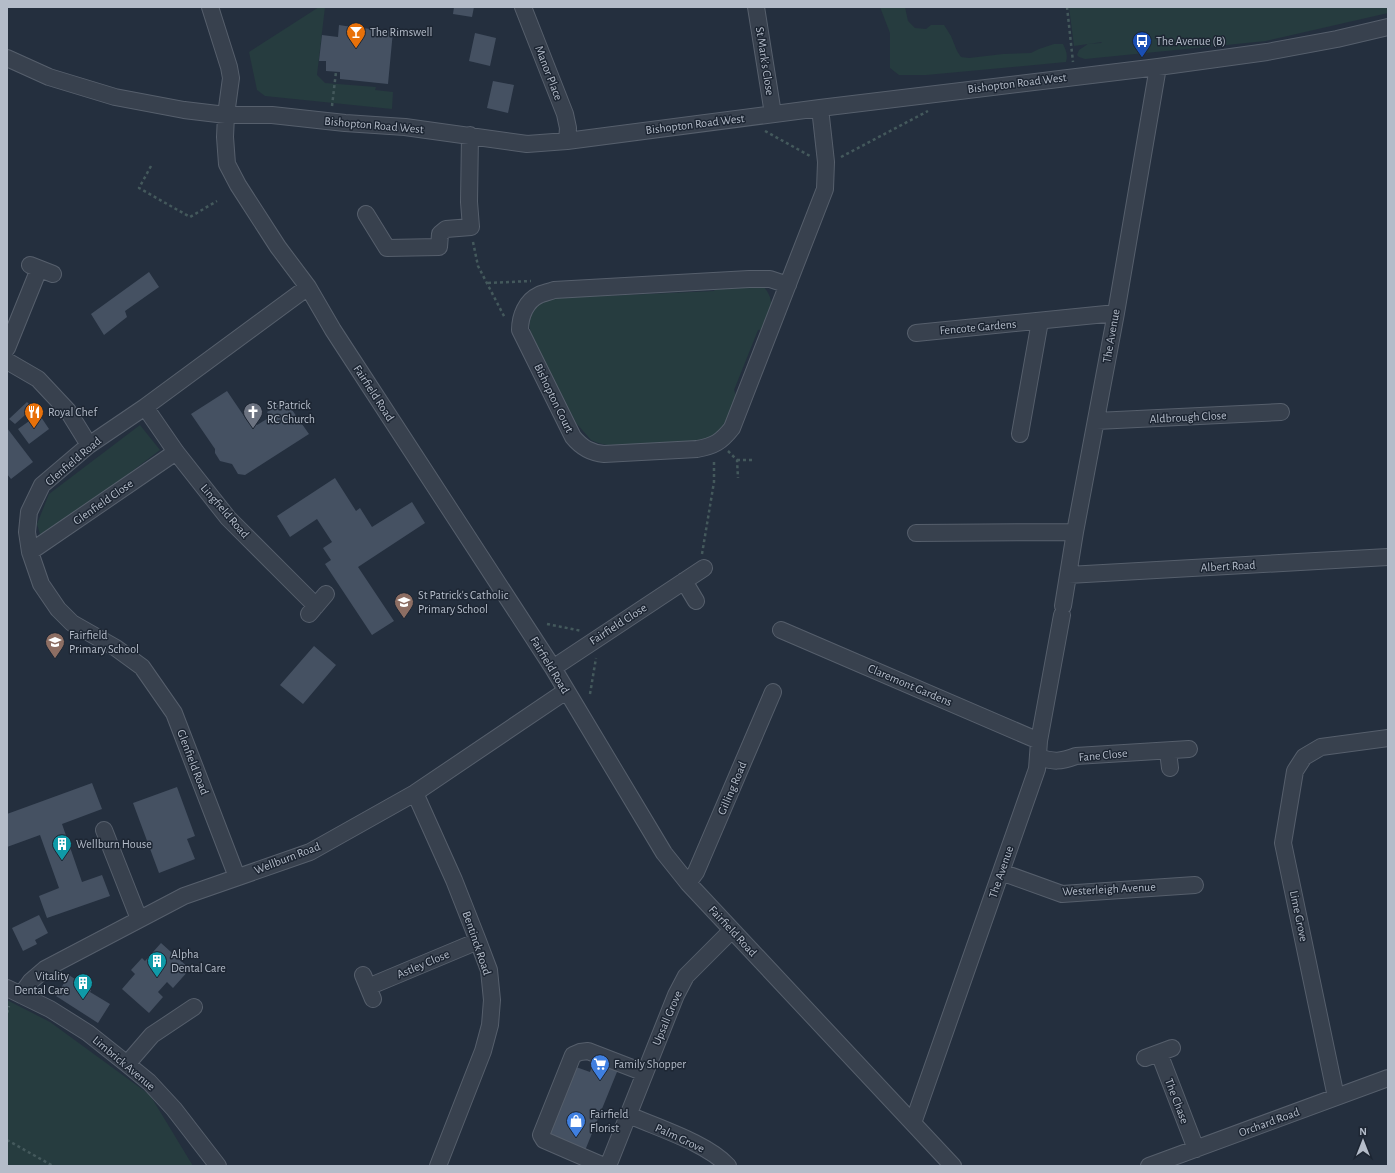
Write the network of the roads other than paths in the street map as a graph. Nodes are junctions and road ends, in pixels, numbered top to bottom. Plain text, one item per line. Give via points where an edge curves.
1 (210, 7) edge
2 (523, 7) edge
3 (756, 7) edge
4 (1388, 27) edge
5 (7, 58) edge
6 (1158, 67) junction
7 (820, 108) junction
8 (773, 114) junction
9 (226, 115) junction
10 (470, 135) junction
11 (567, 141) junction
12 (366, 214) dead end
13 (40, 269) dead end
14 (788, 285) junction
15 (308, 288) junction
16 (1116, 313) junction
17 (1040, 321) junction
18 (916, 332) dead end
19 (7, 348) edge
20 (7, 361) edge
21 (145, 407) junction
22 (1281, 412) dead end
23 (1096, 421) junction
24 (1020, 434) dead end
25 (89, 445) junction
26 (176, 452) junction
27 (1075, 532) junction
28 (916, 533) dead end
29 (30, 552) junction
30 (1388, 557) edge
31 (704, 568) road end
32 (1068, 575) junction
33 (684, 581) junction
34 (696, 601) dead end
35 (317, 605) dead end
36 (781, 630) dead end
37 (553, 668) junction
38 (566, 691) junction
39 (773, 692) dead end
40 (1388, 738) edge
41 (1039, 741) junction
42 (1189, 749) dead end
43 (1168, 751) junction
44 (1038, 757) junction
45 (1170, 768) dead end
46 (415, 793) junction
47 (104, 830) dead end
48 (1001, 872) junction
49 (237, 877) junction
50 (688, 882) junction
51 (1195, 885) dead end
52 (140, 919) junction
53 (732, 930) junction
54 (478, 941) junction
55 (368, 987) dead end
56 (14, 991) edge
57 (194, 1007) dead end
58 (1158, 1053) dead end
59 (127, 1064) junction
60 (645, 1073) junction
61 (1388, 1078) edge
62 (1336, 1097) junction
63 (628, 1115) junction
64 (913, 1123) junction
65 (1196, 1149) junction
66 (218, 1166) edge
67 (438, 1166) edge
68 (604, 1166) edge
69 (608, 1166) edge
70 (728, 1166) edge
71 (953, 1166) edge
72 (1149, 1166) edge

1 - 9 street, Fairfield Road via 231,78
2 - 11 street, Manor Place via 565,114
3 - 8 street, St Mark's Close
4 - 6 street, Bishopton Road West via 1267,52
5 - 9 street, Bishopton Road West via 49,77 115,98
6 - 7 street, Bishopton Road West
6 - 16 street, The Avenue
7 - 8 street, Bishopton Road West
7 - 14 street, Bishopton Court via 826,165 825,189
8 - 11 street, Bishopton Road West
9 - 10 street, Bishopton Road West via 272,114
9 - 15 street, Fairfield Road via 227,164 274,241
10 - 11 street, Bishopton Road West via 527,144
10 - 12 street via 471,227 446,229 440,234 439,247 388,248
13 - 19 street
14 - 14 street, Bishopton Court via 732,428 718,446 604,454 596,453 579,444 573,437 520,330 520,320 527,306 538,295 554,290 749,279 770,279
15 - 21 street, Glenfield Road
15 - 37 street, Fairfield Road
16 - 17 street, Fencote Gardens
16 - 23 street, The Avenue
17 - 18 street, Fencote Gardens
17 - 24 street
20 - 25 street via 38,379 68,411
21 - 25 street, Glenfield Road
21 - 26 street, Lingfield Road
22 - 23 street, Aldbrough Close
23 - 27 street, The Avenue
25 - 29 street, Glenfield Road via 42,486 29,512
26 - 29 street, Glenfield Close
26 - 35 street, Lingfield Road via 228,518
27 - 28 street
27 - 32 street, The Avenue
29 - 49 street, Glenfield Road via 41,584 58,609 72,623 116,648 142,667 174,713
30 - 32 street, Albert Road
31 - 33 street, Fairfield Close
32 - 41 street, The Avenue
33 - 34 street
33 - 37 street, Fairfield Close
36 - 41 street, Claremont Gardens
37 - 38 street, Fairfield Road
38 - 46 street, Wellburn Road
38 - 50 street, Fairfield Road via 664,853
39 - 50 street, Gilling Road via 696,872
40 - 62 street, Lime Grove via 1322,747 1304,757 1295,771 1284,844
41 - 44 street, The Avenue
42 - 43 street, Fane Close
43 - 44 street, Fane Close via 1076,756 1064,761
43 - 45 street
44 - 48 street, The Avenue
46 - 49 street, Wellburn Road via 310,852
46 - 54 street, Bentinck Road
47 - 52 street
48 - 51 street, Westerleigh Avenue via 1062,894
48 - 64 street, The Avenue
49 - 52 street, Wellburn Road via 184,896
50 - 53 street, Fairfield Road
52 - 56 street, Wellburn Road via 44,969
53 - 60 street, Upsall Grove via 686,976
53 - 64 street, Fairfield Road
54 - 55 street, Astley Close
54 - 67 street, Bentinck Road via 489,970 492,1000 490,1025 483,1051
56 - 59 street, Limbrick Avenue via 75,1025
57 - 59 street via 152,1035
58 - 65 street, The Chase
59 - 66 street, Limbrick Avenue via 149,1082 174,1109
60 - 63 street, Upsall Grove
60 - 68 street via 588,1051 573,1055 541,1135 544,1140
61 - 62 street, Orchard Road
62 - 65 street, Orchard Road
63 - 69 street, Upsall Grove
63 - 70 street, Palm Grove via 701,1146
64 - 71 street, Fairfield Road
65 - 72 street, Orchard Road

